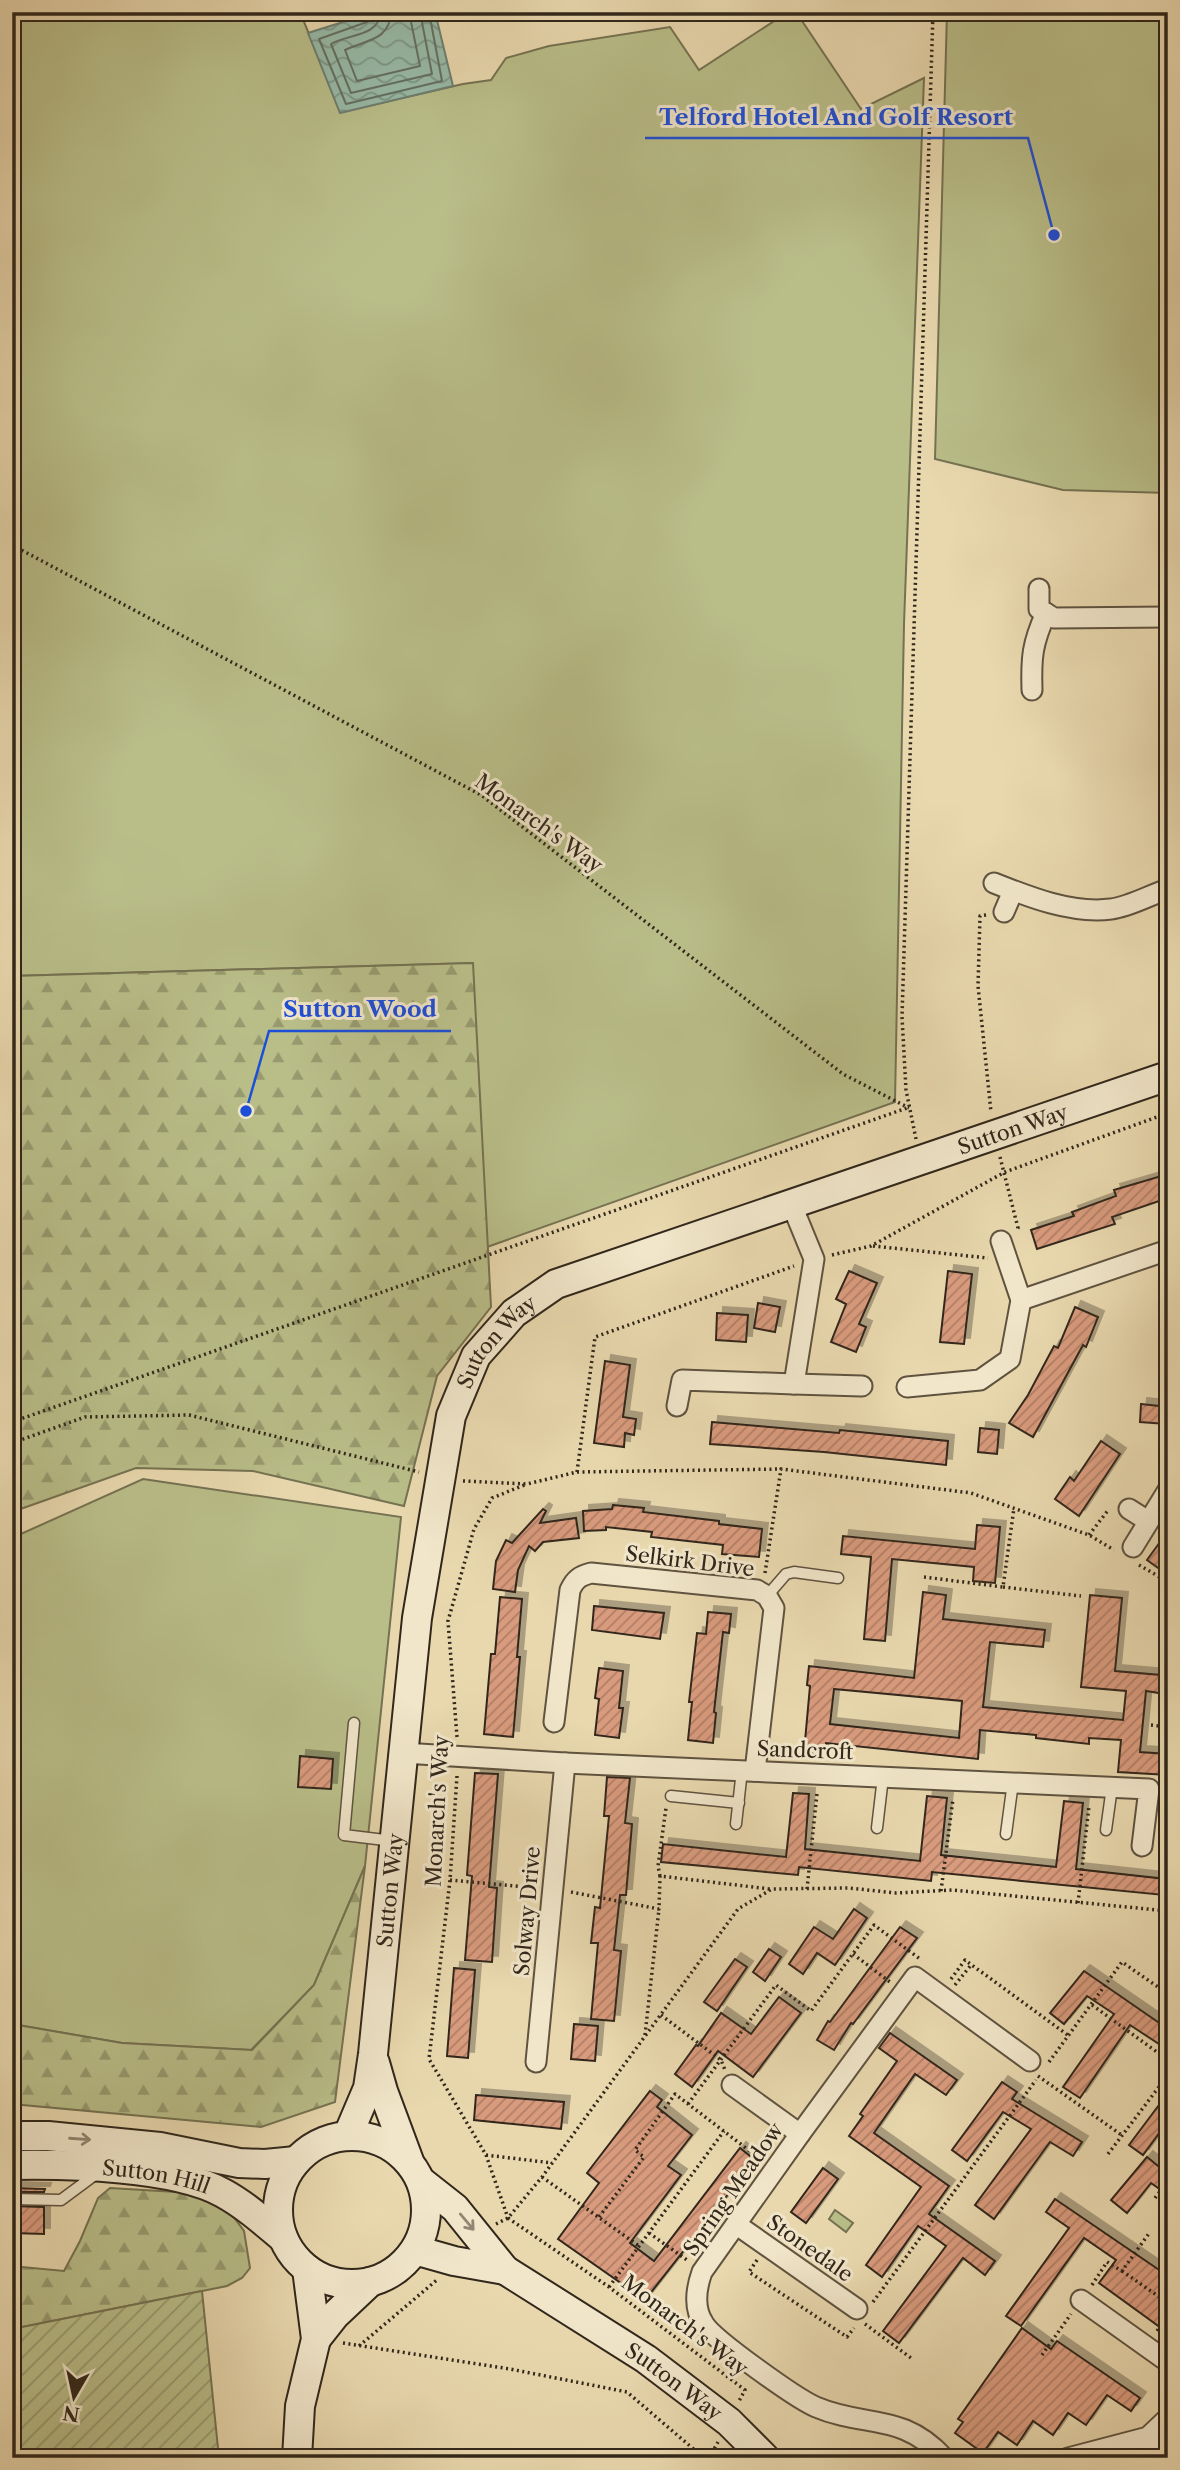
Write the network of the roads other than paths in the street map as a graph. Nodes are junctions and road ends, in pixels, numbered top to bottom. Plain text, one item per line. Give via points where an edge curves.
1 (1039, 589) dead end
2 (1046, 613) junction
3 (1168, 617) edge
4 (1032, 691) dead end
5 (994, 883) dead end
6 (1168, 889) edge
7 (1013, 891) junction
8 (1004, 912) road end
9 (1168, 1076) edge
10 (792, 1203) junction
11 (1001, 1241) road end
12 (1168, 1250) edge
13 (1021, 1300) junction
14 (794, 1384) junction
15 (862, 1386) dead end
16 (907, 1387) dead end
17 (677, 1406) dead end
18 (1168, 1490) edge
19 (1129, 1509) road end
20 (1148, 1521) junction
21 (1129, 1554) road end
22 (838, 1578) dead end
23 (765, 1595) junction
24 (554, 1722) dead end
25 (354, 1723) dead end
26 (403, 1753) junction
27 (565, 1763) junction
28 (749, 1771) junction
29 (883, 1777) junction
30 (1013, 1782) junction
31 (1112, 1787) junction
32 (669, 1800) road end
33 (739, 1803) junction
34 (736, 1824) dead end
35 (877, 1828) dead end
36 (1106, 1830) dead end
37 (1006, 1834) dead end
38 (393, 1841) junction
39 (1142, 1846) dead end
40 (373, 2054) junction
41 (536, 2062) dead end
42 (1038, 2068) road end
43 (732, 2085) road end
44 (800, 2134) junction
45 (348, 2135) junction
46 (12, 2136) edge
47 (296, 2161) junction
48 (12, 2165) edge
49 (105, 2168) junction
50 (415, 2171) junction
51 (12, 2199) edge
52 (737, 2225) junction
53 (283, 2238) junction
54 (415, 2250) junction
55 (307, 2269) junction
56 (505, 2270) junction
57 (370, 2282) junction
58 (1081, 2300) dead end
59 (860, 2313) road end
60 (315, 2327) junction
61 (1168, 2362) edge
62 (1168, 2418) edge
63 (1148, 2437) junction
64 (297, 2458) edge
65 (765, 2458) edge
66 (944, 2458) edge
67 (1068, 2458) edge
68 (1163, 2458) edge

1 - 2 street via 1039,610
2 - 3 street via 1054,618
2 - 4 street via 1031,656
5 - 7 street
6 - 7 street via 1113,909 1082,909
7 - 8 street
9 - 10 street, Sutton Way
10 - 14 street via 814,1259
10 - 26 street, Sutton Way via 555,1284 514,1313 476,1356 451,1416 417,1618
11 - 13 street
12 - 13 street
13 - 16 street via 1010,1359 980,1380
14 - 15 street
14 - 17 street via 682,1380
18 - 20 street
19 - 20 street
20 - 21 street
22 - 23 lane via 794,1572
23 - 24 street, Selkirk Drive via 757,1590 591,1573 581,1576 570,1590
23 - 28 street, Selkirk Drive via 774,1608
25 - 38 lane via 344,1835
26 - 27 street, Sandcroft
26 - 38 street, Sutton Way
27 - 28 street, Sandcroft
27 - 41 street, Solway Drive
28 - 29 street, Sandcroft
28 - 33 lane
29 - 30 street, Sandcroft
29 - 35 lane
30 - 31 street, Sandcroft
30 - 37 lane
31 - 36 lane
31 - 39 street, Sandcroft via 1149,1789
32 - 33 lane
33 - 34 lane
38 - 40 street, Sutton Way
40 - 45 street, Sutton Way via 369,2088
40 - 50 street, Sutton Way
42 - 44 street, Spring Meadow via 947,1989 915,1978
43 - 44 street
44 - 52 street, Spring Meadow
45 - 47 street via 319,2143
45 - 50 street via 385,2143
46 -> 47 street, Sutton Hill via 160,2147 239,2163
47 - 53 street via 278,2199
48 - 49 street, Sutton Hill
49 - 51 lane via 61,2200
49 - 53 street, Sutton Hill via 198,2182 239,2203
50 - 54 street via 426,2197 426,2220
50 -> 56 street, Sutton Way via 455,2208
52 - 59 street, Stonedale
52 - 66 street, Spring Meadow via 702,2272 697,2309 704,2324 816,2407 907,2429
53 - 55 street
54 - 56 street, Sutton Way
54 - 57 street via 399,2267
55 - 57 street via 333,2282
55 - 60 street
56 - 65 street, Sutton Way via 646,2359 729,2422
57 - 60 street
58 - 61 street
60 - 64 street via 300,2406
62 - 63 street
63 - 67 street
63 - 68 street

